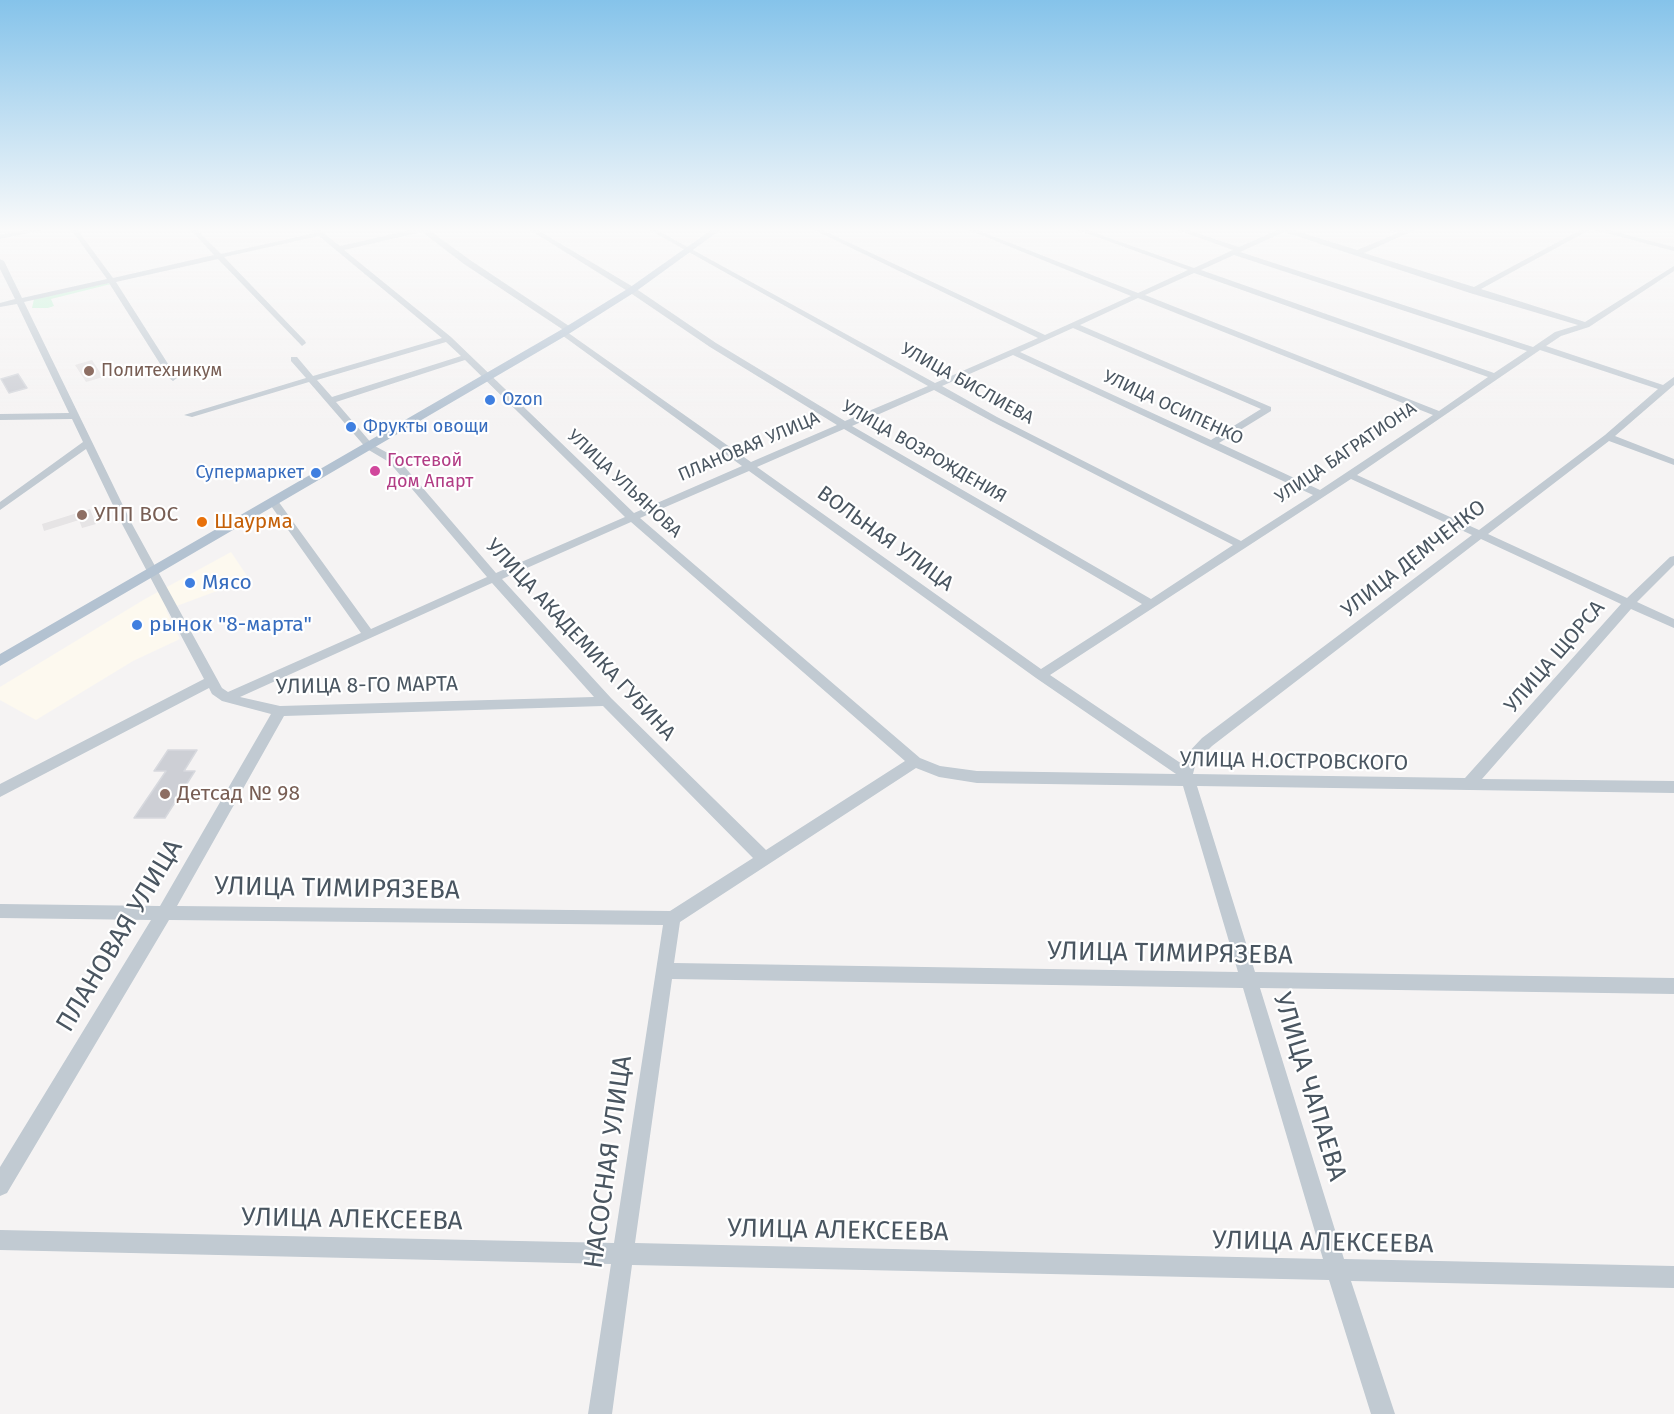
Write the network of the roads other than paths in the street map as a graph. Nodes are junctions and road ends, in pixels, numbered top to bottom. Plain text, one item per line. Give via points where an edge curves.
1 (17, 294) edge
2 (47, 294) edge
3 (120, 294) edge
4 (254, 294) edge
5 (392, 294) edge
6 (514, 294) edge
7 (626, 294) edge
8 (638, 294) edge
9 (770, 294) edge
10 (952, 294) edge
11 (1132, 294) edge
12 (1142, 294) edge
13 (1259, 294) edge
14 (1370, 294) edge
15 (1483, 294) edge
16 (1634, 294) edge
17 (1137, 296) junction
18 (20, 300) junction
19 (0, 305) edge
20 (1073, 325) junction
21 (1586, 325) junction
22 (566, 331) junction
23 (1045, 338) junction
24 (447, 339) junction
25 (302, 343) dead end
26 (1538, 349) junction
27 (1013, 352) junction
28 (467, 357) junction
29 (294, 359) dead end
30 (1496, 377) junction
31 (173, 378) dead end
32 (488, 378) junction
33 (312, 380) junction
34 (1674, 380) edge
35 (936, 386) junction
36 (1663, 388) junction
37 (331, 400) junction
38 (1439, 414) junction
39 (189, 415) dead end
40 (76, 416) junction
41 (0, 417) edge
42 (846, 426) junction
43 (1608, 436) junction
44 (88, 443) junction
45 (1210, 444) junction
46 (370, 447) junction
47 (1674, 462) edge
48 (751, 467) junction
49 (1350, 475) junction
50 (1320, 494) junction
51 (0, 496) edge
52 (16, 496) junction
53 (274, 503) junction
54 (0, 507) edge
55 (632, 517) junction
56 (1478, 534) junction
57 (1241, 545) junction
58 (1674, 560) edge
59 (152, 574) junction
60 (494, 578) junction
61 (1629, 603) junction
62 (1151, 604) junction
63 (1674, 624) edge
64 (368, 634) junction
65 (0, 661) edge
66 (1041, 675) junction
67 (211, 681) junction
68 (227, 698) junction
69 (606, 701) junction
70 (280, 711) junction
71 (915, 762) junction
72 (1188, 778) junction
73 (1468, 785) junction
74 (1674, 787) edge
75 (0, 791) edge
76 (765, 859) junction
77 (0, 912) edge
78 (165, 912) junction
79 (672, 918) junction
80 (664, 971) junction
81 (1249, 981) junction
82 (1674, 986) edge
83 (0, 1186) edge
84 (0, 1239) edge
85 (624, 1253) junction
86 (1337, 1270) junction
87 (1674, 1277) edge
88 (600, 1414) edge
89 (1383, 1414) edge

1 - 18 street, УЛИЦА 8-ГО МАРТА
2 - 18 street
3 - 31 street
4 - 25 street
5 - 24 street, УЛИЦА УЛЬЯНОВА
6 - 22 street, ВОЛЬНАЯ УЛИЦА
7 - 22 main road
8 - 42 street, УЛИЦА ВОЗРОЖДЕНИЯ
9 - 35 street, УЛИЦА БИСЛИЕВА
10 - 23 street
11 - 17 street
12 - 17 street, ПЛАНОВАЯ УЛИЦА
13 - 30 street
14 - 26 street
15 - 21 street
16 - 21 street, УЛИЦА БАГРАТИОНА
17 - 20 street, ПЛАНОВАЯ УЛИЦА
17 - 38 street
18 - 19 street
18 - 40 street, УЛИЦА 8-ГО МАРТА
20 - 23 street, ПЛАНОВАЯ УЛИЦА
20 - 45 street via 1268,409
21 - 26 street, УЛИЦА БАГРАТИОНА via 1558,334
22 - 32 main road
22 - 48 street, ВОЛЬНАЯ УЛИЦА
23 - 27 street, ПЛАНОВАЯ УЛИЦА
24 - 28 street, УЛИЦА УЛЬЯНОВА
24 - 33 street
26 - 30 street, УЛИЦА БАГРАТИОНА
26 - 36 street
27 - 35 street, ПЛАНОВАЯ УЛИЦА
27 - 45 street, УЛИЦА ОСИПЕНКО
28 - 32 street, УЛИЦА УЛЬЯНОВА
28 - 37 street
29 - 33 street, УЛИЦА АКАДЕМИКА ГУБИНА
30 - 38 street, УЛИЦА БАГРАТИОНА
32 - 46 main road
32 - 55 street, УЛИЦА УЛЬЯНОВА
33 - 37 street, УЛИЦА АКАДЕМИКА ГУБИНА
33 - 39 street
34 - 36 street, УЛИЦА ДЕМЧЕНКО
35 - 42 street, ПЛАНОВАЯ УЛИЦА
35 - 57 street, УЛИЦА БИСЛИЕВА
36 - 43 street, УЛИЦА ДЕМЧЕНКО
37 - 46 street, УЛИЦА АКАДЕМИКА ГУБИНА
38 - 49 street, УЛИЦА БАГРАТИОНА
40 - 41 street
40 - 44 street, УЛИЦА 8-ГО МАРТА
42 - 48 street, ПЛАНОВАЯ УЛИЦА
42 - 62 street, УЛИЦА ВОЗРОЖДЕНИЯ
43 - 47 street
43 - 56 street, УЛИЦА ДЕМЧЕНКО
44 - 52 street
44 - 59 street, УЛИЦА 8-ГО МАРТА
45 - 50 street, УЛИЦА ОСИПЕНКО
46 - 53 main road
46 - 60 street, УЛИЦА АКАДЕМИКА ГУБИНА via 393,460
48 - 55 street, ПЛАНОВАЯ УЛИЦА
48 - 66 street, ВОЛЬНАЯ УЛИЦА
49 - 50 street, УЛИЦА БАГРАТИОНА
49 - 56 street
50 - 57 street, УЛИЦА БАГРАТИОНА
51 - 52 street
52 - 54 street
53 - 59 main road
53 - 64 street
55 - 60 street, ПЛАНОВАЯ УЛИЦА
55 - 71 street, УЛИЦА УЛЬЯНОВА
56 - 61 street
56 - 72 street, УЛИЦА ДЕМЧЕНКО via 1207,742 1190,760
57 - 62 street, УЛИЦА БАГРАТИОНА
58 - 61 street, УЛИЦА ЩОРСА
59 - 65 main road
59 - 67 street, УЛИЦА 8-ГО МАРТА
60 - 64 street, ПЛАНОВАЯ УЛИЦА
60 - 69 street, УЛИЦА АКАДЕМИКА ГУБИНА
61 - 63 street
61 - 73 street, УЛИЦА ЩОРСА
62 - 66 street, УЛИЦА БАГРАТИОНА
64 - 68 street, ПЛАНОВАЯ УЛИЦА
66 - 72 street, ВОЛЬНАЯ УЛИЦА
67 - 68 street, УЛИЦА 8-ГО МАРТА
67 - 75 street
68 - 70 street, УЛИЦА 8-ГО МАРТА
69 - 70 street, УЛИЦА 8-ГО МАРТА
69 - 76 street, УЛИЦА АКАДЕМИКА ГУБИНА
70 - 78 street, ПЛАНОВАЯ УЛИЦА
71 - 72 street, УЛИЦА Н.ОСТРОВСКОГО via 939,771 977,777
71 - 76 street
72 - 73 street, УЛИЦА Н.ОСТРОВСКОГО
72 - 81 street, УЛИЦА ЧАПАЕВА
73 - 74 street, УЛИЦА Н.ОСТРОВСКОГО
76 - 79 street
77 - 78 street, УЛИЦА ТИМИРЯЗЕВА
78 - 79 street, УЛИЦА ТИМИРЯЗЕВА
78 - 83 street, ПЛАНОВАЯ УЛИЦА
79 - 80 street, НАСОСНАЯ УЛИЦА
80 - 81 street, УЛИЦА ТИМИРЯЗЕВА
80 - 85 street, НАСОСНАЯ УЛИЦА
81 - 82 street, УЛИЦА ТИМИРЯЗЕВА
81 - 86 street, УЛИЦА ЧАПАЕВА
84 - 85 street, УЛИЦА АЛЕКСЕЕВА
85 - 86 street, УЛИЦА АЛЕКСЕЕВА
85 - 88 street, НАСОСНАЯ УЛИЦА
86 - 87 street, УЛИЦА АЛЕКСЕЕВА
86 - 89 street, УЛИЦА ЧАПАЕВА

